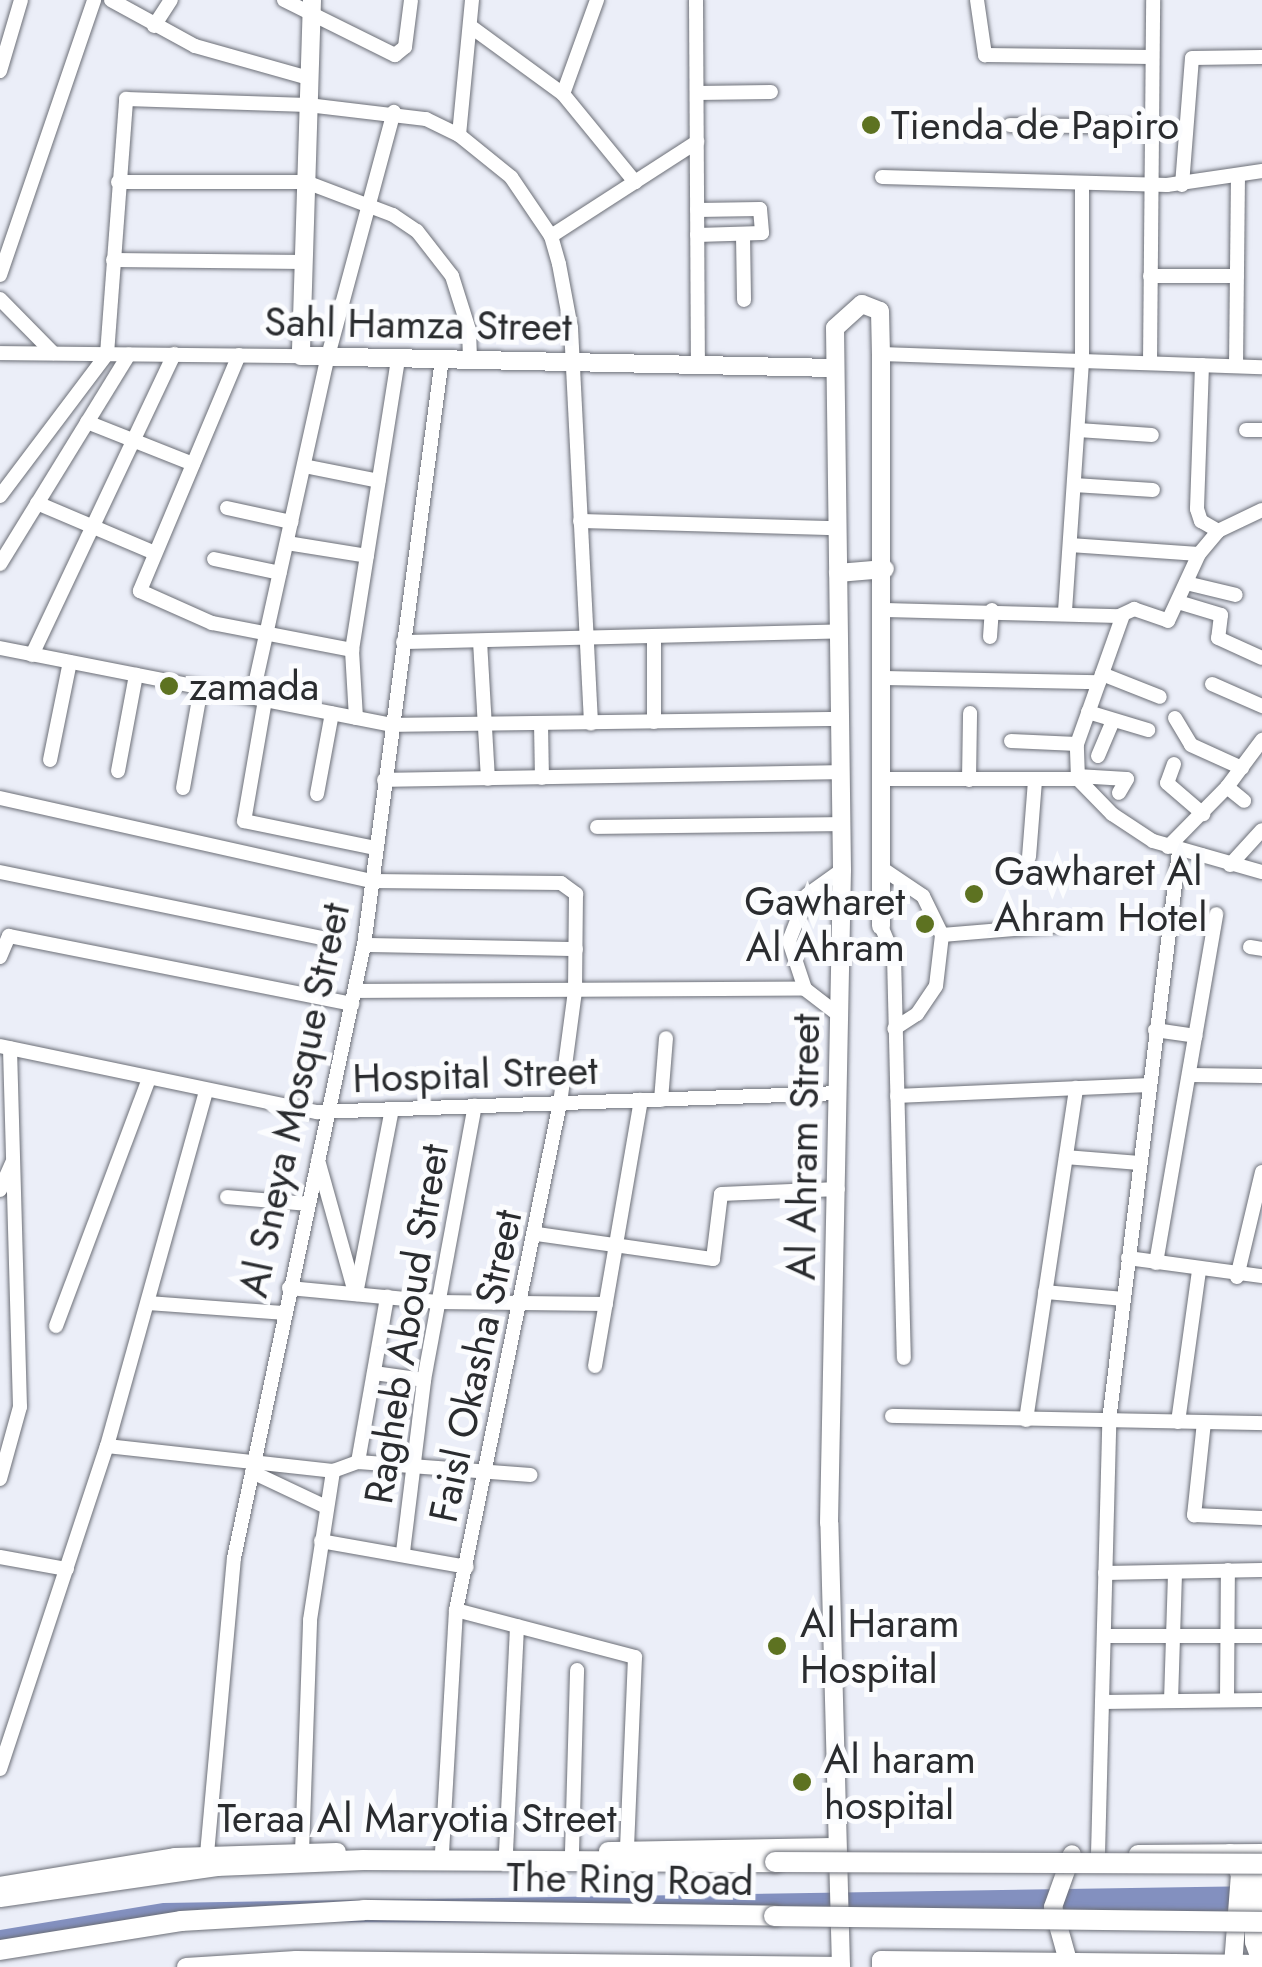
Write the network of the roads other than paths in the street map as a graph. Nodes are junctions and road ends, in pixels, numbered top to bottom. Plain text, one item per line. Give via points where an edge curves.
1 (21, 0) edge
2 (94, 0) edge
3 (111, 0) edge
4 (171, 0) edge
5 (284, 0) edge
6 (410, 0) edge
7 (472, 0) edge
8 (597, 0) edge
9 (696, 0) edge
10 (978, 0) edge
11 (1153, 0) edge
12 (311, 7) edge
13 (154, 26) junction
14 (470, 26) junction
15 (1152, 57) junction
16 (1262, 57) edge
17 (0, 71) edge
18 (309, 78) junction
19 (697, 92) junction
20 (772, 92) dead end
21 (564, 94) junction
22 (308, 104) junction
23 (394, 112) junction
24 (1010, 125) dead end
25 (1152, 126) junction
26 (458, 135) junction
27 (697, 142) junction
28 (1262, 171) edge
29 (882, 177) dead end
30 (1238, 178) junction
31 (118, 182) junction
32 (306, 182) junction
33 (635, 182) junction
34 (1082, 183) junction
35 (1151, 185) junction
36 (1182, 185) junction
37 (369, 204) junction
38 (697, 210) junction
39 (743, 235) junction
40 (551, 236) junction
41 (698, 236) junction
42 (113, 260) junction
43 (304, 262) junction
44 (0, 275) edge
45 (1150, 276) junction
46 (1237, 276) junction
47 (0, 299) edge
48 (744, 300) dead end
49 (6, 352) edge
50 (52, 353) junction
51 (107, 354) junction
52 (129, 354) junction
53 (174, 354) junction
54 (881, 354) junction
55 (239, 355) junction
56 (301, 356) junction
57 (328, 356) junction
58 (398, 358) junction
59 (442, 359) junction
60 (470, 359) junction
61 (1082, 361) junction
62 (572, 362) junction
63 (1150, 363) junction
64 (698, 364) junction
65 (1202, 365) junction
66 (1236, 366) junction
67 (1262, 367) edge
68 (0, 368) edge
69 (835, 368) junction
70 (87, 422) junction
71 (1078, 430) junction
72 (1152, 435) dead end
73 (133, 440) junction
74 (193, 464) junction
75 (304, 466) junction
76 (378, 481) junction
77 (1074, 485) junction
78 (1153, 490) dead end
79 (0, 496) edge
80 (37, 503) junction
81 (227, 508) dead end
82 (1262, 510) edge
83 (580, 521) junction
84 (291, 522) junction
85 (91, 526) junction
86 (838, 528) junction
87 (1218, 531) junction
88 (287, 543) junction
89 (1070, 545) junction
90 (155, 554) junction
91 (1199, 554) junction
92 (366, 556) junction
93 (214, 559) dead end
94 (0, 564) edge
95 (885, 570) junction
96 (280, 573) junction
97 (838, 573) junction
98 (1186, 583) junction
99 (1236, 595) dead end
100 (1178, 602) junction
101 (885, 610) junction
102 (992, 610) junction
103 (1065, 610) junction
104 (1123, 615) junction
105 (838, 632) junction
106 (267, 634) junction
107 (990, 637) dead end
108 (654, 638) junction
109 (590, 640) junction
110 (480, 641) junction
111 (403, 642) junction
112 (352, 650) junction
113 (1, 652) edge
114 (32, 654) junction
115 (1262, 658) edge
116 (70, 662) junction
117 (136, 675) junction
118 (884, 678) junction
119 (1100, 678) junction
120 (1212, 684) dead end
121 (201, 688) junction
122 (1160, 696) dead end
123 (258, 699) junction
124 (1262, 706) edge
125 (1088, 712) junction
126 (970, 713) dead end
127 (332, 714) junction
128 (356, 718) junction
129 (1175, 718) dead end
130 (840, 719) junction
131 (1112, 721) junction
132 (654, 722) junction
133 (591, 723) junction
134 (485, 724) junction
135 (541, 724) junction
136 (392, 726) junction
137 (1148, 730) dead end
138 (1262, 740) edge
139 (1012, 741) dead end
140 (1078, 744) junction
141 (1098, 756) dead end
142 (50, 760) dead end
143 (1174, 764) dead end
144 (1242, 768) junction
145 (118, 771) dead end
146 (841, 772) junction
147 (488, 778) junction
148 (542, 778) junction
149 (1078, 778) junction
150 (882, 779) junction
151 (384, 780) junction
152 (969, 780) junction
153 (1035, 780) junction
154 (1227, 787) junction
155 (183, 788) dead end
156 (1119, 793) dead end
157 (318, 794) dead end
158 (0, 798) edge
159 (1244, 801) dead end
160 (1203, 814) junction
161 (841, 824) junction
162 (597, 827) dead end
163 (1262, 830) edge
164 (376, 848) junction
165 (1174, 850) junction
166 (1028, 857) dead end
167 (1230, 865) junction
168 (880, 867) junction
169 (842, 870) junction
170 (0, 872) edge
171 (1262, 872) edge
172 (372, 881) junction
173 (1216, 914) dead end
174 (1062, 925) dead end
175 (881, 926) joint
176 (942, 936) junction
177 (320, 938) dead end
178 (364, 945) junction
179 (576, 949) junction
180 (0, 957) edge
181 (805, 989) junction
182 (576, 991) junction
183 (353, 998) junction
184 (840, 1016) junction
185 (894, 1029) junction
186 (1155, 1030) junction
187 (1196, 1036) junction
188 (666, 1038) dead end
189 (5, 1047) edge
190 (1191, 1075) junction
191 (1262, 1076) edge
192 (148, 1081) junction
193 (1148, 1085) junction
194 (1076, 1088) junction
195 (205, 1094) junction
196 (839, 1094) junction
197 (896, 1096) junction
198 (641, 1100) junction
199 (661, 1100) junction
200 (560, 1104) junction
201 (474, 1106) junction
202 (392, 1109) junction
203 (328, 1112) junction
204 (14, 1158) junction
205 (318, 1158) junction
206 (1066, 1158) junction
207 (1139, 1164) junction
208 (1261, 1181) edge
209 (0, 1190) edge
210 (838, 1190) junction
211 (227, 1197) dead end
212 (308, 1204) junction
213 (536, 1234) junction
214 (616, 1245) junction
215 (1128, 1258) junction
216 (1156, 1263) junction
217 (1199, 1270) junction
218 (1262, 1276) edge
219 (1237, 1277) junction
220 (289, 1288) junction
221 (1045, 1292) junction
222 (356, 1294) junction
223 (387, 1297) junction
224 (1123, 1299) junction
225 (148, 1302) junction
226 (437, 1302) junction
227 (606, 1304) junction
228 (522, 1306) junction
229 (283, 1313) junction
230 (56, 1326) dead end
231 (904, 1358) dead end
232 (595, 1366) dead end
233 (374, 1373) junction
234 (424, 1380) junction
235 (892, 1416) dead end
236 (1026, 1420) junction
237 (1109, 1421) junction
238 (1178, 1422) junction
239 (1204, 1422) junction
240 (1262, 1423) edge
241 (107, 1446) junction
242 (358, 1462) junction
243 (410, 1466) junction
244 (252, 1468) junction
245 (333, 1471) junction
246 (489, 1472) junction
247 (531, 1475) dead end
248 (0, 1479) edge
249 (326, 1508) junction
250 (1262, 1518) edge
251 (320, 1541) junction
252 (403, 1552) junction
253 (0, 1556) edge
254 (466, 1567) junction
255 (66, 1568) junction
256 (1228, 1570) junction
257 (1262, 1570) edge
258 (1175, 1572) junction
259 (1105, 1573) junction
260 (456, 1610) junction
261 (517, 1626) junction
262 (1104, 1636) junction
263 (1173, 1636) junction
264 (1227, 1636) junction
265 (1262, 1636) edge
266 (577, 1670) dead end
267 (1227, 1700) junction
268 (1262, 1700) edge
269 (1171, 1701) junction
270 (1102, 1702) junction
271 (0, 1769) edge
272 (627, 1851) junction
273 (302, 1852) junction
274 (506, 1852) junction
275 (572, 1852) junction
276 (838, 1852) junction
277 (442, 1853) junction
278 (1230, 1853) junction
279 (207, 1854) junction
280 (1098, 1854) junction
281 (1262, 1858) edge
282 (0, 1886) edge
283 (0, 1897) edge
284 (1262, 1922) edge
285 (0, 1950) edge
286 (1068, 1961) junction
287 (624, 1964) edge
288 (881, 1964) edge
289 (1262, 1964) edge
290 (1231, 1965) edge
291 (752, 1966) edge
292 (841, 1966) edge
293 (186, 1967) edge

1 - 17 street
2 - 44 street
3 - 13 street
4 - 13 street
5 - 12 street
6 - 12 street via 405,46 395,55
7 - 14 street
8 - 21 street
9 - 19 street
10 - 15 street via 985,55
11 - 15 street
12 - 18 main road
13 - 18 street via 217,54
14 - 21 street
14 - 26 street
15 - 25 street
16 - 36 street via 1195,57 1191,63
18 - 22 main road
19 - 20 street
19 - 27 street
21 - 33 street
22 - 23 street
22 - 31 street via 128,98
22 - 32 main road
23 - 26 street
23 - 37 street
24 - 25 street
25 - 35 street
26 - 40 street via 511,177
27 - 33 street
27 - 38 street
28 - 30 street
29 - 34 street
30 - 36 street
30 - 46 street
31 - 32 street
31 - 42 street
32 - 37 street
32 - 43 main road
33 - 40 street
34 - 35 street
34 - 61 street
35 - 36 street
35 - 45 street
37 - 57 street
37 - 60 street via 417,232 436,252 463,302
38 - 39 street via 760,209 761,234
38 - 41 street
39 - 41 street
39 - 48 street
40 - 62 street via 567,296
41 - 64 street
42 - 43 street
42 - 51 street
43 - 56 main road
45 - 46 street
45 - 63 street
46 - 66 street
47 - 50 street
49 - 50 street, Sahl Hamza Street
49 - 68 street
50 - 51 street, Sahl Hamza Street
51 - 52 street, Sahl Hamza Street
51 - 79 street
52 - 53 street, Sahl Hamza Street
52 - 70 street
53 - 55 street, Sahl Hamza Street
53 - 73 street
54 - 61 street
54 - 69 main road, Al Ahram Street via 880,311 856,306 835,328
54 - 95 main road
55 - 56 street, Sahl Hamza Street
55 - 74 street
56 - 57 main road, Sahl Hamza Street
57 - 58 main road, Sahl Hamza Street
57 - 75 street
58 - 59 main road, Sahl Hamza Street
58 - 76 street
59 - 60 main road, Sahl Hamza Street
59 - 111 street, Al Sneya Mosque Street
60 - 62 main road, Sahl Hamza Street
61 - 63 street
61 - 71 street
62 - 64 main road, Sahl Hamza Street
62 - 83 street
63 - 65 street
64 - 69 main road, Sahl Hamza Street
65 - 66 street
65 - 87 street via 1198,509 1201,522
66 - 67 street
69 - 86 main road, Al Ahram Street
70 - 73 street
70 - 80 street
71 - 72 street
71 - 77 street
73 - 74 street
73 - 85 street
74 - 90 street
75 - 76 street
75 - 84 street
76 - 92 street
77 - 78 street
77 - 89 street
80 - 85 street
80 - 94 street
81 - 84 street
82 - 87 street
83 - 86 street
83 - 109 street
84 - 88 street
85 - 90 street
85 - 114 street
86 - 97 main road, Al Ahram Street
87 - 91 street
88 - 92 street
88 - 96 street
89 - 91 street
89 - 103 street
90 - 106 street via 140,592 185,615
91 - 98 street
92 - 112 street
93 - 96 street
95 - 97 main road
95 - 101 main road
96 - 106 street
97 - 105 main road, Al Ahram Street
98 - 99 street
98 - 100 street
100 - 104 street via 1168,621 1134,609
100 - 115 street via 1221,615 1218,638
101 - 102 street
101 - 118 main road
102 - 103 street
102 - 107 street
103 - 104 street
104 - 119 street
105 - 108 street
105 - 130 main road, Al Ahram Street
106 - 112 street
106 - 123 street
108 - 109 street
108 - 132 street
109 - 110 street
109 - 133 street
110 - 111 street
110 - 134 street
111 - 136 street, Al Sneya Mosque Street
112 - 128 street
113 - 114 street
114 - 116 street
116 - 117 street
116 - 142 street
117 - 121 street
117 - 145 street
118 - 119 street
118 - 150 main road
119 - 122 street
119 - 125 street
120 - 124 street
121 - 123 street
121 - 155 street
123 - 127 street
123 - 164 street via 244,821
125 - 131 street
125 - 140 street
126 - 152 street
127 - 128 street
127 - 157 street
128 - 136 street
129 - 144 street via 1190,745
130 - 132 street
130 - 146 main road, Al Ahram Street
131 - 137 street
131 - 141 street
132 - 133 street
133 - 135 street
134 - 135 street
134 - 136 street
134 - 147 street
135 - 148 street
136 - 151 street, Al Sneya Mosque Street
138 - 144 street
139 - 140 street
140 - 149 street
143 - 160 street via 1167,783
144 - 154 street
146 - 148 street
146 - 161 main road, Al Ahram Street
147 - 148 street
147 - 151 street
149 - 153 street
149 - 156 street via 1127,779
149 - 165 street via 1126,824
150 - 152 street
150 - 168 main road
151 - 164 street, Al Sneya Mosque Street
152 - 153 street
153 - 166 street
154 - 159 street
154 - 160 street
158 - 172 street
160 - 165 street
161 - 162 street
161 - 169 main road, Al Ahram Street
163 - 167 street
164 - 172 street, Al Sneya Mosque Street
165 - 167 street
165 - 186 street
167 - 171 street
168 - 175 main road
168 - 176 street via 923,896
169 - 181 street via 807,894 791,924 790,958
169 - 184 main road, Al Ahram Street
170 - 177 street
172 - 178 street, Al Sneya Mosque Street
172 - 179 street, Faisl Okasha Street via 562,883 576,894
173 - 187 street
174 - 176 street
175 - 185 street via 893,948
176 - 185 street via 936,986 917,1014
178 - 179 street
178 - 183 street, Al Sneya Mosque Street
179 - 182 street, Faisl Okasha Street
180 - 183 street via 9,936
181 - 182 street
181 - 184 street
182 - 183 street
182 - 200 street, Faisl Okasha Street
183 - 203 street, Al Sneya Mosque Street
184 - 196 main road, Al Ahram Street
185 - 197 street
186 - 187 street
186 - 193 street
187 - 190 street
188 - 199 street
189 - 192 street, Hospital Street
189 - 204 street
190 - 191 street
190 - 216 street
192 - 195 street, Hospital Street
192 - 230 street
193 - 194 street
193 - 207 street
194 - 197 street
194 - 206 street
195 - 203 street, Hospital Street
195 - 225 street
196 - 199 street, Hospital Street
196 - 210 main road, Al Ahram Street
197 - 231 street
198 - 199 street, Hospital Street
198 - 200 street, Hospital Street
198 - 214 street
200 - 201 street, Hospital Street
200 - 213 street, Faisl Okasha Street
201 - 202 street, Hospital Street
201 - 226 street, Ragheb Aboud Street
202 - 203 street, Hospital Street
202 - 222 street
203 - 205 street, Al Sneya Mosque Street
204 - 209 street
204 - 248 street via 20,1414
205 - 212 street, Al Sneya Mosque Street
205 - 222 street
206 - 207 street
206 - 221 street
207 - 215 street
208 - 219 street
210 - 214 street via 721,1194 714,1258
210 - 276 main road, Al Ahram Street via 830,1523
211 - 212 street
212 - 220 street, Al Sneya Mosque Street
213 - 214 street
213 - 228 street, Faisl Okasha Street
214 - 227 street
215 - 216 street
215 - 224 street
216 - 217 street
217 - 219 street
217 - 238 street
218 - 219 street
220 - 222 street
220 - 229 street, Al Sneya Mosque Street
221 - 224 street
221 - 236 street
222 - 223 street
223 - 226 street
223 - 233 street
224 - 237 street
225 - 229 street
225 - 241 street
226 - 228 street
226 - 234 street, Ragheb Aboud Street
227 - 228 street
227 - 232 street
228 - 246 street, Faisl Okasha Street
229 - 244 street, Al Sneya Mosque Street
233 - 234 street
233 - 242 street
234 - 243 street, Ragheb Aboud Street
235 - 236 street
236 - 237 street
237 - 238 street
237 - 259 street
238 - 239 street
239 - 240 street
239 - 250 street via 1194,1516
241 - 244 street
241 - 255 street
242 - 243 street
242 - 245 street
243 - 246 street
243 - 252 street, Ragheb Aboud Street
244 - 245 street
244 - 249 street
244 - 279 street, Al Sneya Mosque Street via 234,1558
245 - 249 street
246 - 247 street
246 - 254 street, Faisl Okasha Street
249 - 251 street
251 - 252 street
251 - 273 street via 310,1620
252 - 254 street
253 - 255 street
254 - 260 street, Faisl Okasha Street
255 - 271 street
256 - 257 street
256 - 258 street
256 - 264 street
258 - 259 street
258 - 263 street
259 - 262 street
260 - 261 street
260 - 277 street, Faisl Okasha Street
261 - 272 street via 635,1657
261 - 274 street
262 - 263 street
262 - 270 street
263 - 264 street
263 - 269 street
264 - 265 street
264 - 267 street
266 - 275 street
267 - 268 street
267 - 269 street
269 - 270 street
270 - 280 street
272 - 275 main road, Teraa Al Maryotia Street
272 - 276 main road, Teraa Al Maryotia Street
273 - 277 main road, Teraa Al Maryotia Street
273 - 279 main road, Teraa Al Maryotia Street
274 - 275 main road, Teraa Al Maryotia Street
274 - 277 main road, Teraa Al Maryotia Street
276 - 292 main road, Al Ahram Street, bridge
278 - 280 main road
278 - 281 main road
278 - 290 main road, bridge via 1240,1874 1239,1942
279 - 282 main road, Teraa Al Maryotia Street
280 - 286 main road, bridge via 1070,1854 1053,1907
281 - 283 highway, The Ring Road, bridge via 364,1860 199,1868
281 - 289 main road, bridge via 1254,1875 1254,1942
284 - 285 highway, The Ring Road, bridge via 364,1910 181,1921
286 - 288 main road
286 - 290 main road
287 - 291 main road
287 - 293 main road
289 - 290 main road
291 - 292 main road

